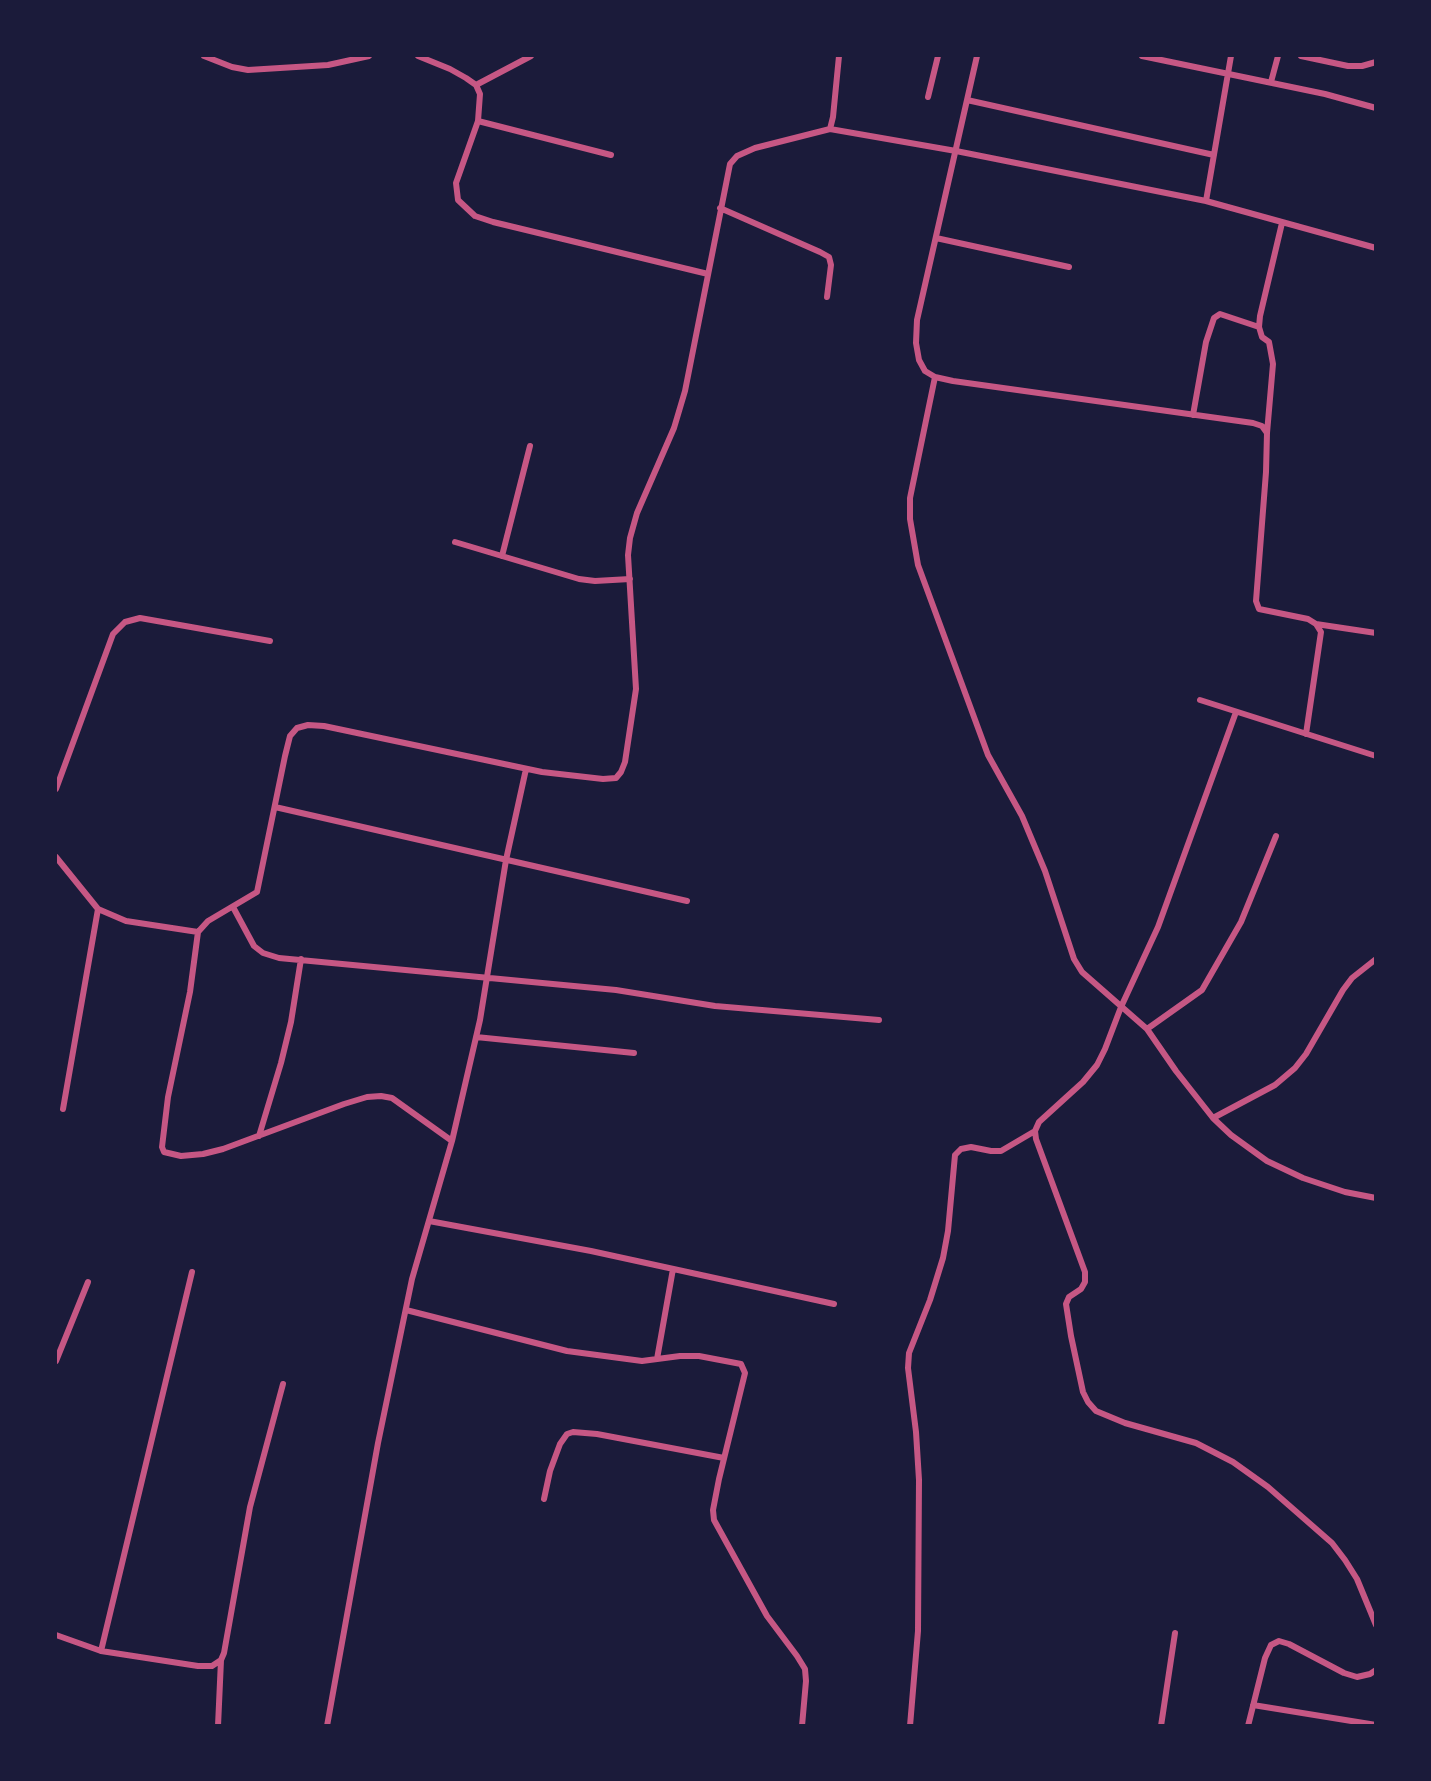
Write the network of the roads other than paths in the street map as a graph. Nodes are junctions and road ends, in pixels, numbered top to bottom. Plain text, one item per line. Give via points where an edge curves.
1 (204, 56) edge
2 (369, 56) edge
3 (418, 56) edge
4 (531, 56) edge
5 (839, 56) edge
6 (938, 56) edge
7 (977, 56) edge
8 (1142, 56) edge
9 (1231, 56) edge
10 (1278, 56) edge
11 (1301, 56) edge
12 (1376, 62) edge
13 (1228, 73) junction
14 (1271, 82) junction
15 (476, 85) junction
16 (928, 97) dead end
17 (967, 100) junction
18 (1376, 108) edge
19 (478, 121) junction
20 (830, 129) junction
21 (956, 151) junction
22 (611, 155) dead end
23 (1214, 155) junction
24 (1206, 201) junction
25 (720, 208) junction
26 (1282, 223) junction
27 (936, 238) junction
28 (1376, 248) edge
29 (1069, 267) dead end
30 (708, 274) junction
31 (827, 297) dead end
32 (1259, 327) junction
33 (935, 377) junction
34 (1193, 415) junction
35 (1267, 433) junction
36 (530, 446) dead end
37 (454, 542) dead end
38 (502, 556) junction
39 (630, 579) junction
40 (1316, 624) junction
41 (1376, 633) edge
42 (270, 641) dead end
43 (1200, 700) dead end
44 (1236, 712) junction
45 (1306, 734) junction
46 (1376, 756) edge
47 (526, 769) junction
48 (56, 789) edge
49 (275, 807) junction
50 (1276, 836) dead end
51 (56, 856) edge
52 (506, 860) junction
53 (687, 901) dead end
54 (233, 907) junction
55 (98, 909) junction
56 (198, 932) junction
57 (1376, 959) edge
58 (301, 960) junction
59 (487, 976) junction
60 (1121, 1007) junction
61 (879, 1020) dead end
62 (1147, 1029) junction
63 (476, 1037) junction
64 (634, 1053) dead end
65 (63, 1109) dead end
66 (1213, 1118) junction
67 (1035, 1131) junction
68 (259, 1136) junction
69 (452, 1141) junction
70 (1376, 1198) edge
71 (429, 1221) junction
72 (673, 1269) junction
73 (192, 1272) dead end
74 (88, 1282) dead end
75 (834, 1304) dead end
76 (406, 1310) junction
77 (657, 1359) junction
78 (56, 1361) edge
79 (284, 1384) dead end
80 (724, 1458) junction
81 (544, 1498) dead end
82 (1376, 1625) edge
83 (1176, 1633) dead end
84 (56, 1635) edge
85 (101, 1651) junction
86 (221, 1660) junction
87 (1376, 1670) edge
88 (1253, 1705) junction
89 (218, 1725) edge
90 (327, 1725) edge
91 (802, 1725) edge
92 (910, 1725) edge
93 (1161, 1725) edge
94 (1248, 1725) edge
95 (1376, 1725) edge

1 - 2 street via 248,70 328,65
3 - 15 street
4 - 15 street
5 - 20 street
6 - 16 street
7 - 17 street
8 - 13 street
9 - 13 street
10 - 14 street
11 - 12 street via 1348,66
13 - 14 street
13 - 23 street
14 - 18 street
15 - 19 street via 481,103
17 - 21 street
17 - 23 street
19 - 22 street
19 - 30 street via 456,183 458,200 475,216
20 - 21 street
20 - 25 street via 737,156 730,164
21 - 24 street
21 - 27 street
23 - 24 street
24 - 26 street
25 - 30 street
25 - 31 street via 829,257
26 - 28 street
26 - 32 street
27 - 29 street
27 - 33 street via 917,320 916,343 925,371
30 - 39 street via 675,428 630,538
32 - 34 street via 1220,314 1214,318
32 - 35 street via 1262,337 1269,342 1273,364
33 - 34 street
33 - 60 street via 910,498 918,565 988,755 1022,816 1045,871 1074,960
34 - 35 street via 1253,423
35 - 40 street via 1256,601 1259,609
36 - 38 street
37 - 38 street
38 - 39 street via 579,579
39 - 47 street via 636,688 621,772 615,778 603,779
40 - 41 street
40 - 45 street via 1321,642
42 - 48 street via 140,618 125,622 113,633
43 - 44 street
44 - 45 street
44 - 60 street via 1158,927
45 - 46 street
47 - 49 street via 308,725 297,728 290,736
47 - 52 street
49 - 52 street
49 - 54 street via 257,892
50 - 62 street via 1241,922 1202,990
51 - 55 street
52 - 53 street
52 - 59 street
54 - 56 street via 208,921
54 - 58 street via 254,946 263,954
55 - 56 street via 126,921
55 - 65 street
56 - 68 street via 162,1147 170,1155 203,1154
57 - 66 street via 1343,990 1295,1068 1275,1085
58 - 59 street
58 - 68 street via 281,1064
59 - 61 street via 715,1006
59 - 63 street
60 - 62 street
60 - 67 street via 1098,1065 1039,1122
62 - 66 street
63 - 64 street
63 - 69 street
66 - 70 street via 1267,1161 1326,1186
67 - 82 street via 1085,1272 1081,1289 1066,1304 1080,1381 1088,1402 1096,1411 1125,1423 1196,1443 1268,1486 1332,1543 1357,1579
67 - 92 street via 1001,1150 971,1147 955,1155 943,1258 909,1353 918,1480 918,1631
68 - 69 street via 367,1097 381,1096 392,1098
69 - 71 street
71 - 72 street
71 - 76 street
72 - 75 street
72 - 77 street
73 - 85 street
74 - 78 street
76 - 77 street via 567,1351
76 - 90 street
77 - 80 street via 699,1356 741,1364 745,1372
79 - 86 street via 250,1507
80 - 81 street via 573,1432 560,1444
80 - 91 street via 714,1520 767,1616 805,1669
83 - 93 street
84 - 85 street
85 - 86 street via 198,1666 212,1666
86 - 89 street
87 - 88 street via 1357,1677 1279,1641 1271,1645 1265,1658
88 - 94 street
88 - 95 street

